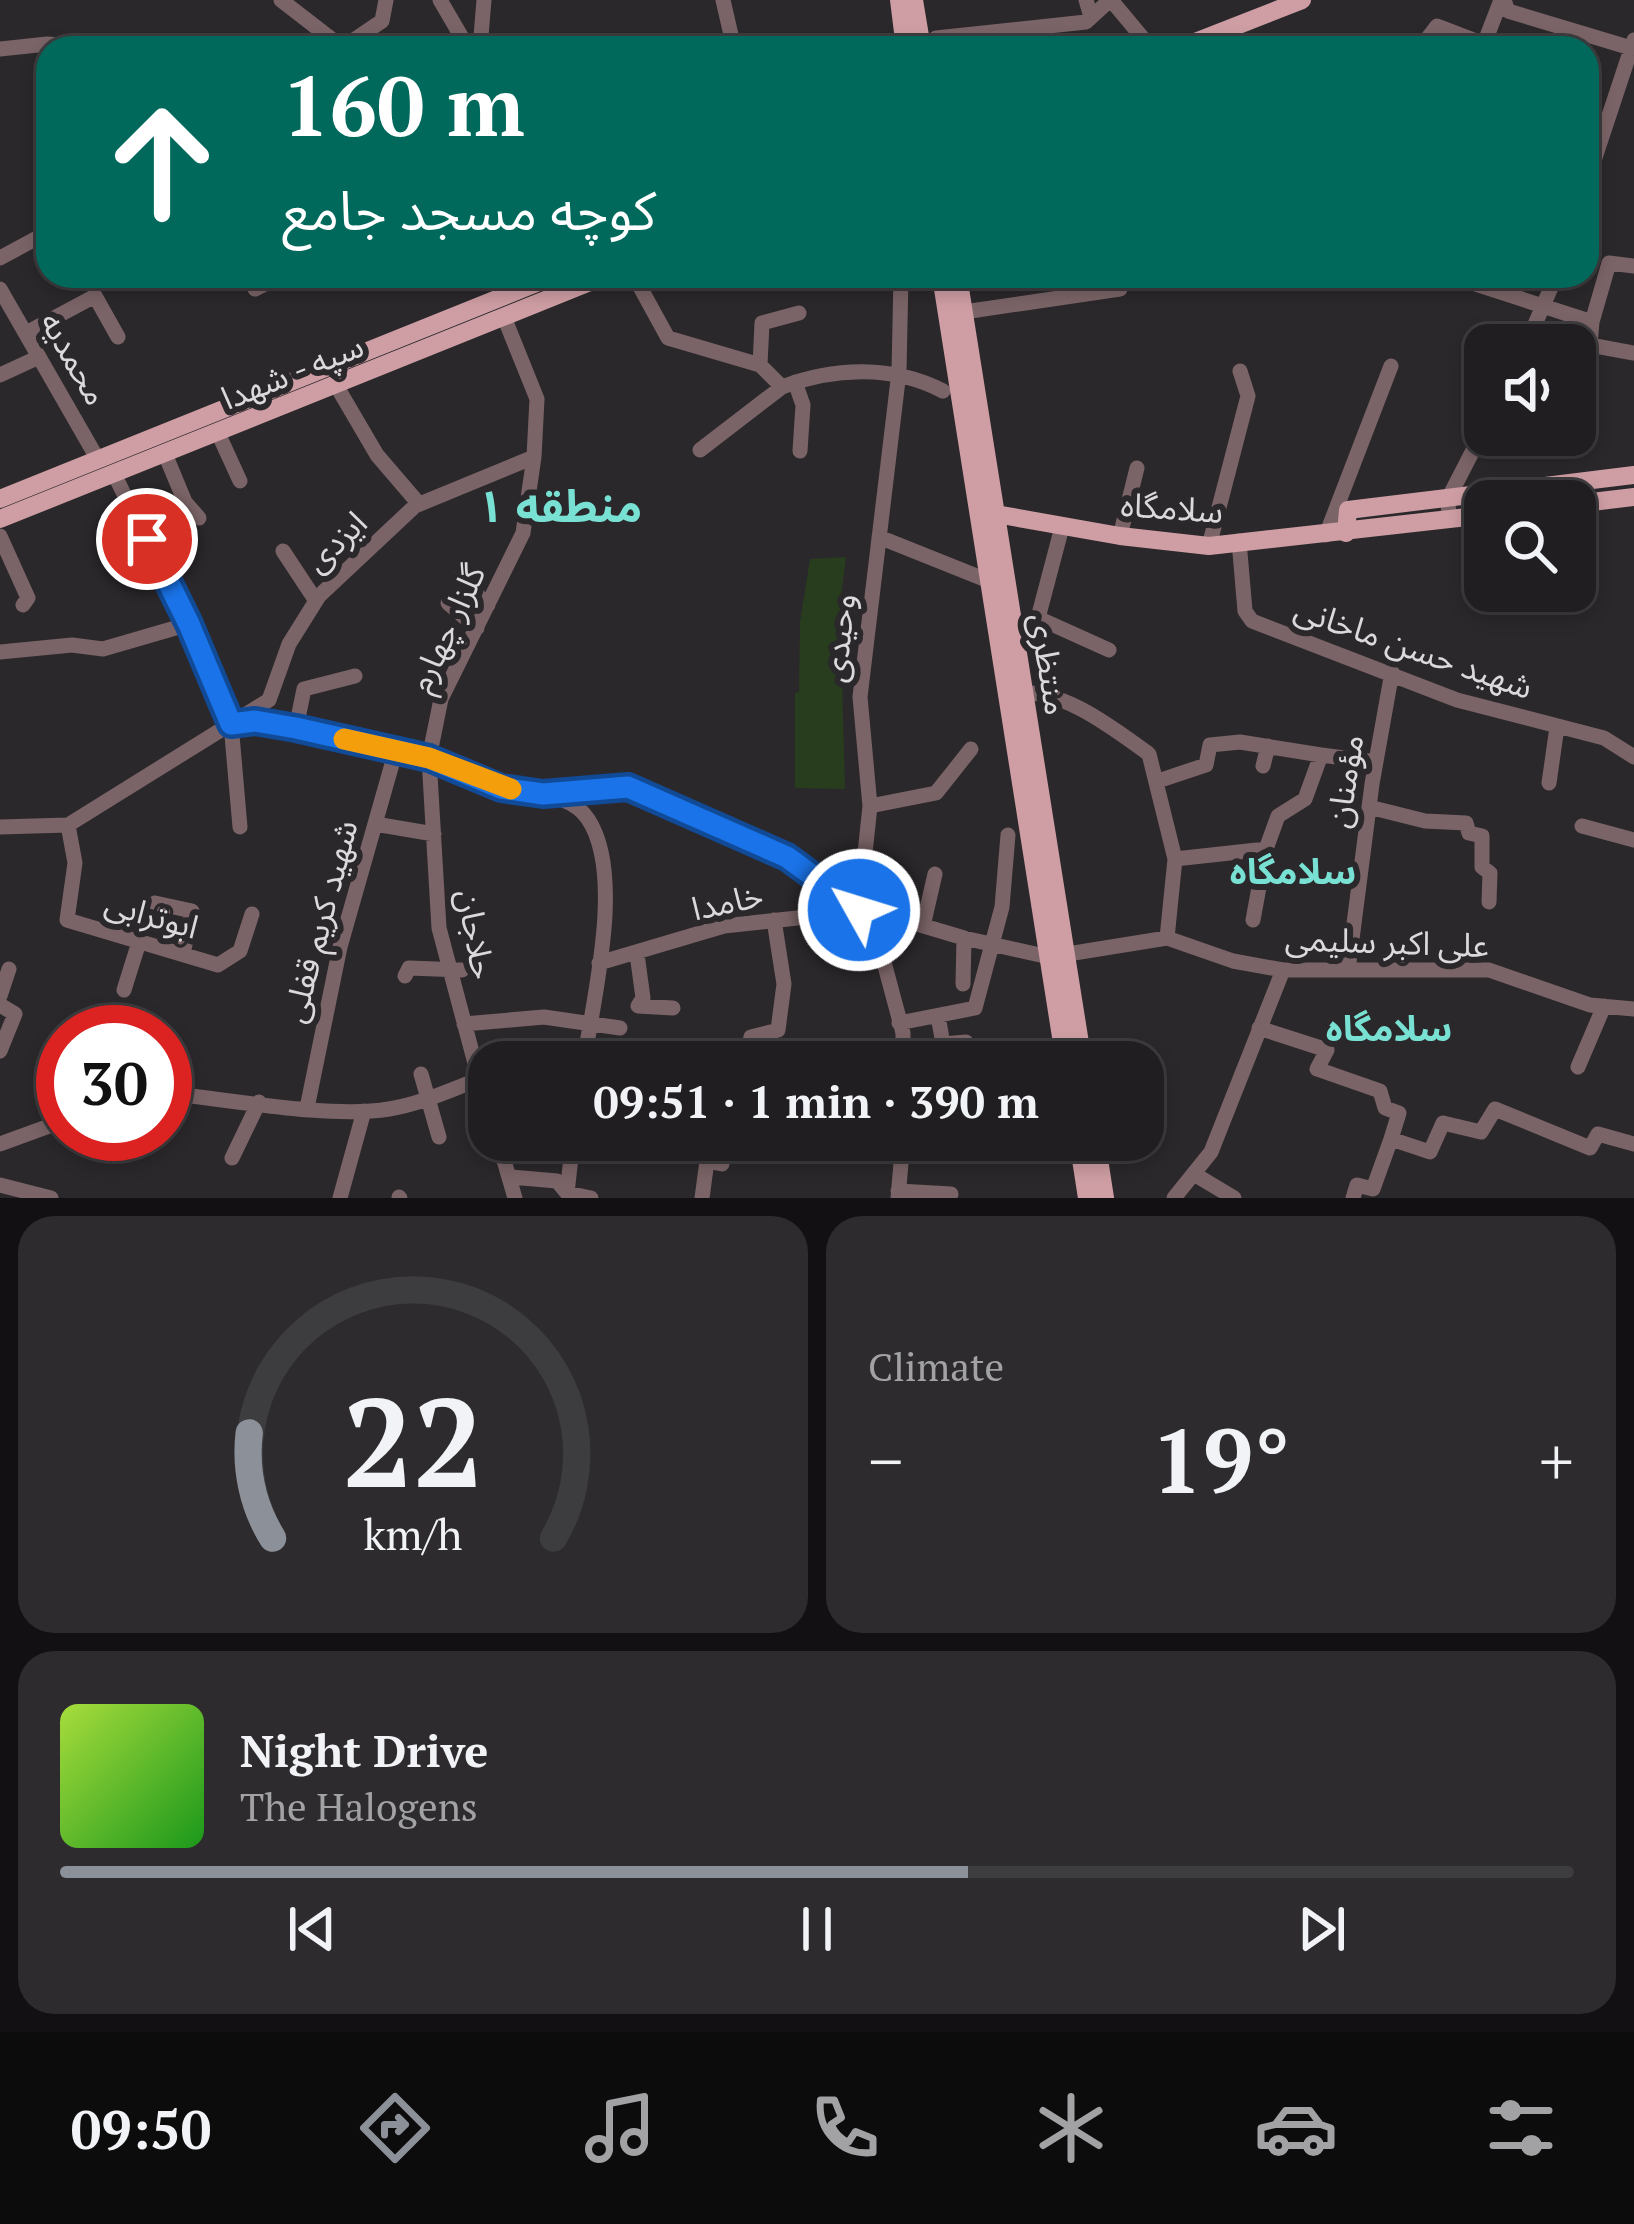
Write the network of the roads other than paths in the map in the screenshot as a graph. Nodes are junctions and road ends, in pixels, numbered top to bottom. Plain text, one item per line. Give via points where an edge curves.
1 (281, 0) edge
2 (386, 0) edge
3 (440, 0) edge
4 (484, 0) edge
5 (724, 0) edge
6 (899, 0) edge
7 (914, 0) edge
8 (1111, 0) edge
9 (1302, 0) edge
10 (1502, 0) edge
11 (1088, 9) edge
12 (327, 36) edge
13 (360, 36) edge
14 (461, 36) edge
15 (481, 36) edge
16 (732, 36) edge
17 (904, 36) edge
18 (927, 36) edge
19 (981, 36) edge
20 (1141, 36) edge
21 (1213, 36) edge
22 (1429, 36) edge
23 (1463, 36) edge
24 (1487, 36) edge
25 (1633, 43) edge
26 (36, 47) edge
27 (0, 49) edge
28 (1599, 146) edge
29 (36, 238) edge
30 (0, 258) edge
31 (1634, 266) edge
32 (524, 288) edge
33 (575, 288) edge
34 (641, 288) edge
35 (901, 288) edge
36 (942, 288) edge
37 (960, 288) edge
38 (1455, 288) edge
39 (1486, 288) edge
40 (1552, 288) edge
41 (0, 289) edge
42 (1120, 289) dead end
43 (1454, 299) dead end
44 (1545, 308) junction
45 (964, 312) junction
46 (799, 313) dead end
47 (504, 317) junction
48 (1592, 322) junction
49 (1537, 324) edge
50 (26, 333) junction
51 (118, 337) dead end
52 (1634, 353) edge
53 (39, 357) junction
54 (760, 365) junction
55 (1391, 366) dead end
56 (1240, 370) dead end
57 (899, 372) junction
58 (0, 375) edge
59 (788, 384) junction
60 (336, 385) junction
61 (943, 391) dead end
62 (218, 433) junction
63 (700, 450) dead end
64 (800, 451) dead end
65 (165, 454) junction
66 (1472, 456) edge
67 (534, 457) junction
68 (97, 458) junction
69 (1137, 468) dead end
70 (114, 473) junction
71 (1634, 475) edge
72 (240, 481) dead end
73 (1634, 497) edge
74 (0, 499) edge
75 (1596, 502) edge
76 (419, 504) junction
77 (1449, 509) junction
78 (1464, 512) edge
79 (996, 514) junction
80 (199, 518) dead end
81 (0, 519) edge
82 (1061, 526) junction
83 (1336, 534) junction
84 (0, 536) edge
85 (1120, 536) junction
86 (879, 538) junction
87 (1239, 541) junction
88 (1209, 546) junction
89 (283, 551) dead end
90 (459, 578) dead end
91 (989, 581) junction
92 (316, 601) junction
93 (448, 603) dead end
94 (23, 605) dead end
95 (488, 605) junction
96 (189, 624) junction
97 (476, 628) junction
98 (1109, 650) dead end
99 (0, 652) edge
100 (1392, 672) junction
101 (355, 676) dead end
102 (1016, 693) junction
103 (231, 724) junction
104 (1557, 727) junction
105 (296, 728) junction
106 (1268, 746) junction
107 (971, 748) dead end
108 (396, 751) junction
109 (1322, 755) junction
110 (1634, 757) edge
111 (429, 758) junction
112 (1376, 762) junction
113 (1263, 766) dead end
114 (1158, 782) junction
115 (1550, 783) dead end
116 (543, 794) junction
117 (870, 806) junction
118 (1369, 807) junction
119 (375, 824) junction
120 (68, 826) junction
121 (1582, 826) dead end
122 (0, 827) edge
123 (240, 827) dead end
124 (434, 833) junction
125 (1008, 835) dead end
126 (1634, 840) edge
127 (1267, 849) junction
128 (1175, 859) junction
129 (935, 874) dead end
130 (1490, 902) dead end
131 (155, 903) dead end
132 (864, 910) junction
133 (252, 914) dead end
134 (774, 920) junction
135 (1253, 920) dead end
136 (922, 926) junction
137 (964, 938) junction
138 (1167, 938) junction
139 (139, 942) junction
140 (994, 944) junction
141 (182, 954) junction
142 (637, 954) junction
143 (1058, 956) junction
144 (599, 963) junction
145 (9, 969) dead end
146 (456, 969) junction
147 (1283, 970) junction
148 (1348, 970) junction
149 (405, 976) dead end
150 (963, 984) dead end
151 (124, 990) dead end
152 (0, 1000) edge
153 (1604, 1006) junction
154 (673, 1008) dead end
155 (1634, 1009) edge
156 (938, 1016) junction
157 (899, 1023) junction
158 (464, 1024) junction
159 (590, 1024) junction
160 (620, 1028) dead end
161 (1259, 1028) junction
162 (468, 1041) edge
163 (587, 1041) edge
164 (750, 1041) edge
165 (901, 1041) edge
166 (943, 1041) edge
167 (1064, 1041) edge
168 (1079, 1041) edge
169 (0, 1051) edge
170 (1578, 1067) dead end
171 (421, 1074) dead end
172 (468, 1084) edge
173 (192, 1096) edge
174 (426, 1100) junction
175 (259, 1102) junction
176 (307, 1108) junction
177 (364, 1111) junction
178 (36, 1131) edge
179 (440, 1137) dead end
180 (1391, 1139) junction
181 (0, 1144) edge
182 (1634, 1144) edge
183 (232, 1158) dead end
184 (506, 1161) edge
185 (571, 1161) edge
186 (707, 1161) edge
187 (901, 1161) edge
188 (1081, 1161) edge
189 (1099, 1161) edge
190 (1194, 1174) junction
191 (512, 1177) junction
192 (4, 1190) edge
193 (567, 1193) junction
194 (951, 1194) dead end
195 (898, 1195) edge
196 (51, 1198) edge
197 (340, 1198) edge
198 (515, 1198) edge
199 (591, 1198) edge
200 (702, 1198) edge
201 (1087, 1198) edge
202 (1105, 1198) edge
203 (1174, 1198) edge
204 (1234, 1198) edge
205 (1353, 1198) edge

1 - 12 street
2 - 13 street via 382,21
3 - 14 street
4 - 15 street
5 - 16 street
6 - 17 main road
7 - 18 main road
8 - 11 street
8 - 20 street
9 - 21 main road
10 - 24 street
10 - 25 street via 1508,11
11 - 19 street via 1086,22
22 - 23 street via 1437,26
25 - 28 street
26 - 27 street
29 - 30 street
31 - 48 street via 1610,263
32 - 68 main road, سپه - شهدا
33 - 47 main road, سپه - شهدا
34 - 54 street via 668,338
35 - 57 street, وحیدی
36 - 91 main road, منتظری
37 - 45 main road, منتظری
38 - 43 street
39 - 44 street
40 - 44 street
41 - 50 street, محمدیه
42 - 45 street
44 - 48 street
44 - 49 street
45 - 79 main road, منتظری
46 - 54 street via 762,323
47 - 60 main road, سپه - شهدا
47 - 67 street, گلزار چهارم via 536,399
48 - 52 street via 1590,345
50 - 51 street via 95,296
50 - 53 street, محمدیه
53 - 58 street
53 - 68 street, محمدیه
54 - 59 street
55 - 83 street
56 - 88 street via 1248,396
57 - 59 street
57 - 61 street
57 - 86 street, وحیدی
59 - 63 street
59 - 64 street via 803,405
60 - 62 main road, سپه - شهدا
60 - 76 street via 377,455
62 - 65 main road, سپه - شهدا
62 - 72 street
65 - 70 main road, سپه - شهدا
65 - 80 street
66 - 77 street
67 - 76 street, ایزدی
67 - 95 street, گلزار چهارم via 524,533
68 - 74 main road, سپه - شهدا
69 - 85 street
70 - 81 main road, سپه - شهدا
70 - 96 street
71 - 77 main road
73 - 75 main road
76 - 92 street, ایزدی
77 - 78 main road
77 - 83 main road via 1348,509
79 - 82 main road, سلامگاه
79 - 102 main road, منتظری
82 - 85 main road, سلامگاه
82 - 98 street via 1038,618
83 - 87 main road, سلامگاه
84 - 94 street via 28,598
85 - 88 main road, سلامگاه
86 - 91 street
86 - 117 street, وحیدی via 860,697
87 - 88 main road, سلامگاه
87 - 100 street, شهید حسن ماخانی via 1244,611 1252,622
89 - 92 street
90 - 95 street
91 - 102 main road, منتظری
92 - 103 street, ایزدی via 269,700
93 - 97 street
95 - 97 street, گلزار چهارم
96 - 99 street via 103,650
96 - 103 street
97 - 111 street, گلزار چهارم via 441,699
100 - 104 street, شهید حسن ماخانی via 1457,700
100 - 112 street, مؤمنان
101 - 105 street via 304,689
102 - 114 street via 1054,698 1103,722 1149,754
102 - 143 main road, منتظری
103 - 105 street
103 - 120 street, ایزدی
103 - 123 street
104 - 110 street, شهید حسن ماخانی via 1604,738
104 - 115 street
105 - 108 street
106 - 109 street
106 - 113 street
106 - 114 street via 1210,745 1206,765
107 - 117 street via 936,793
108 - 111 street
108 - 119 street, شهید کریم قفلی
109 - 112 street
109 - 127 street via 1305,799 1278,816
111 - 116 street via 501,788
111 - 124 street, حلاجان
112 - 118 street, مؤمنان
114 - 128 street
116 - 132 street via 628,787 787,857
116 - 144 street via 575,806 598,840
117 - 132 street, وحیدی
118 - 130 street via 1466,823 1482,836
118 - 148 street, مؤمنان
119 - 124 street
119 - 176 street, شهید کریم قفلی
120 - 122 street
120 - 139 street, ابوترابی via 75,863 67,920
121 - 126 street
124 - 146 street, حلاجان via 440,928
125 - 140 street
127 - 128 street
127 - 135 street
128 - 138 street
129 - 136 street
131 - 141 street via 192,911
132 - 134 street, خامدا
132 - 136 street
132 - 157 street
133 - 141 street, ابوترابی via 240,951 218,965
134 - 142 street, خامدا via 724,926
134 - 164 street via 784,984 778,1030
136 - 137 street
137 - 140 street
137 - 150 street
138 - 143 street, علی اکبر سلیمی
138 - 147 street, علی اکبر سلیمی
139 - 141 street, ابوترابی
139 - 151 street
140 - 143 street
140 - 156 street via 975,1008
142 - 144 street, خامدا
142 - 154 street via 638,1006
143 - 167 main road, منتظری
143 - 168 main road, منتظری
144 - 159 street
145 - 152 street
146 - 149 street via 410,968
146 - 158 street, حلاجان
147 - 148 street, علی اکبر سلیمی
147 - 161 street
148 - 153 street, علی اکبر سلیمی via 1489,970
152 - 169 street via 15,1014
153 - 155 street, علی اکبر سلیمی
153 - 170 street
156 - 157 street
156 - 166 street
157 - 165 street
158 - 159 street via 544,1017
158 - 162 street, حلاجان
159 - 160 street
159 - 163 street
161 - 180 street via 1327,1049 1317,1070 1380,1091 1385,1108 1399,1113
161 - 190 street via 1211,1152
171 - 174 street
172 - 174 street
173 - 175 street
174 - 177 street
174 - 179 street
175 - 176 street
175 - 183 street
176 - 177 street
177 - 197 street
178 - 181 street
180 - 182 street via 1430,1152 1443,1123 1481,1132 1495,1108 1590,1148 1598,1134
180 - 205 street via 1373,1189 1358,1185
184 - 191 street
185 - 193 street
186 - 200 street
187 - 195 street
188 - 201 main road
189 - 202 main road
190 - 203 street
190 - 204 street
191 - 193 street via 557,1181
191 - 198 street
192 - 196 street
193 - 199 street
194 - 195 street

